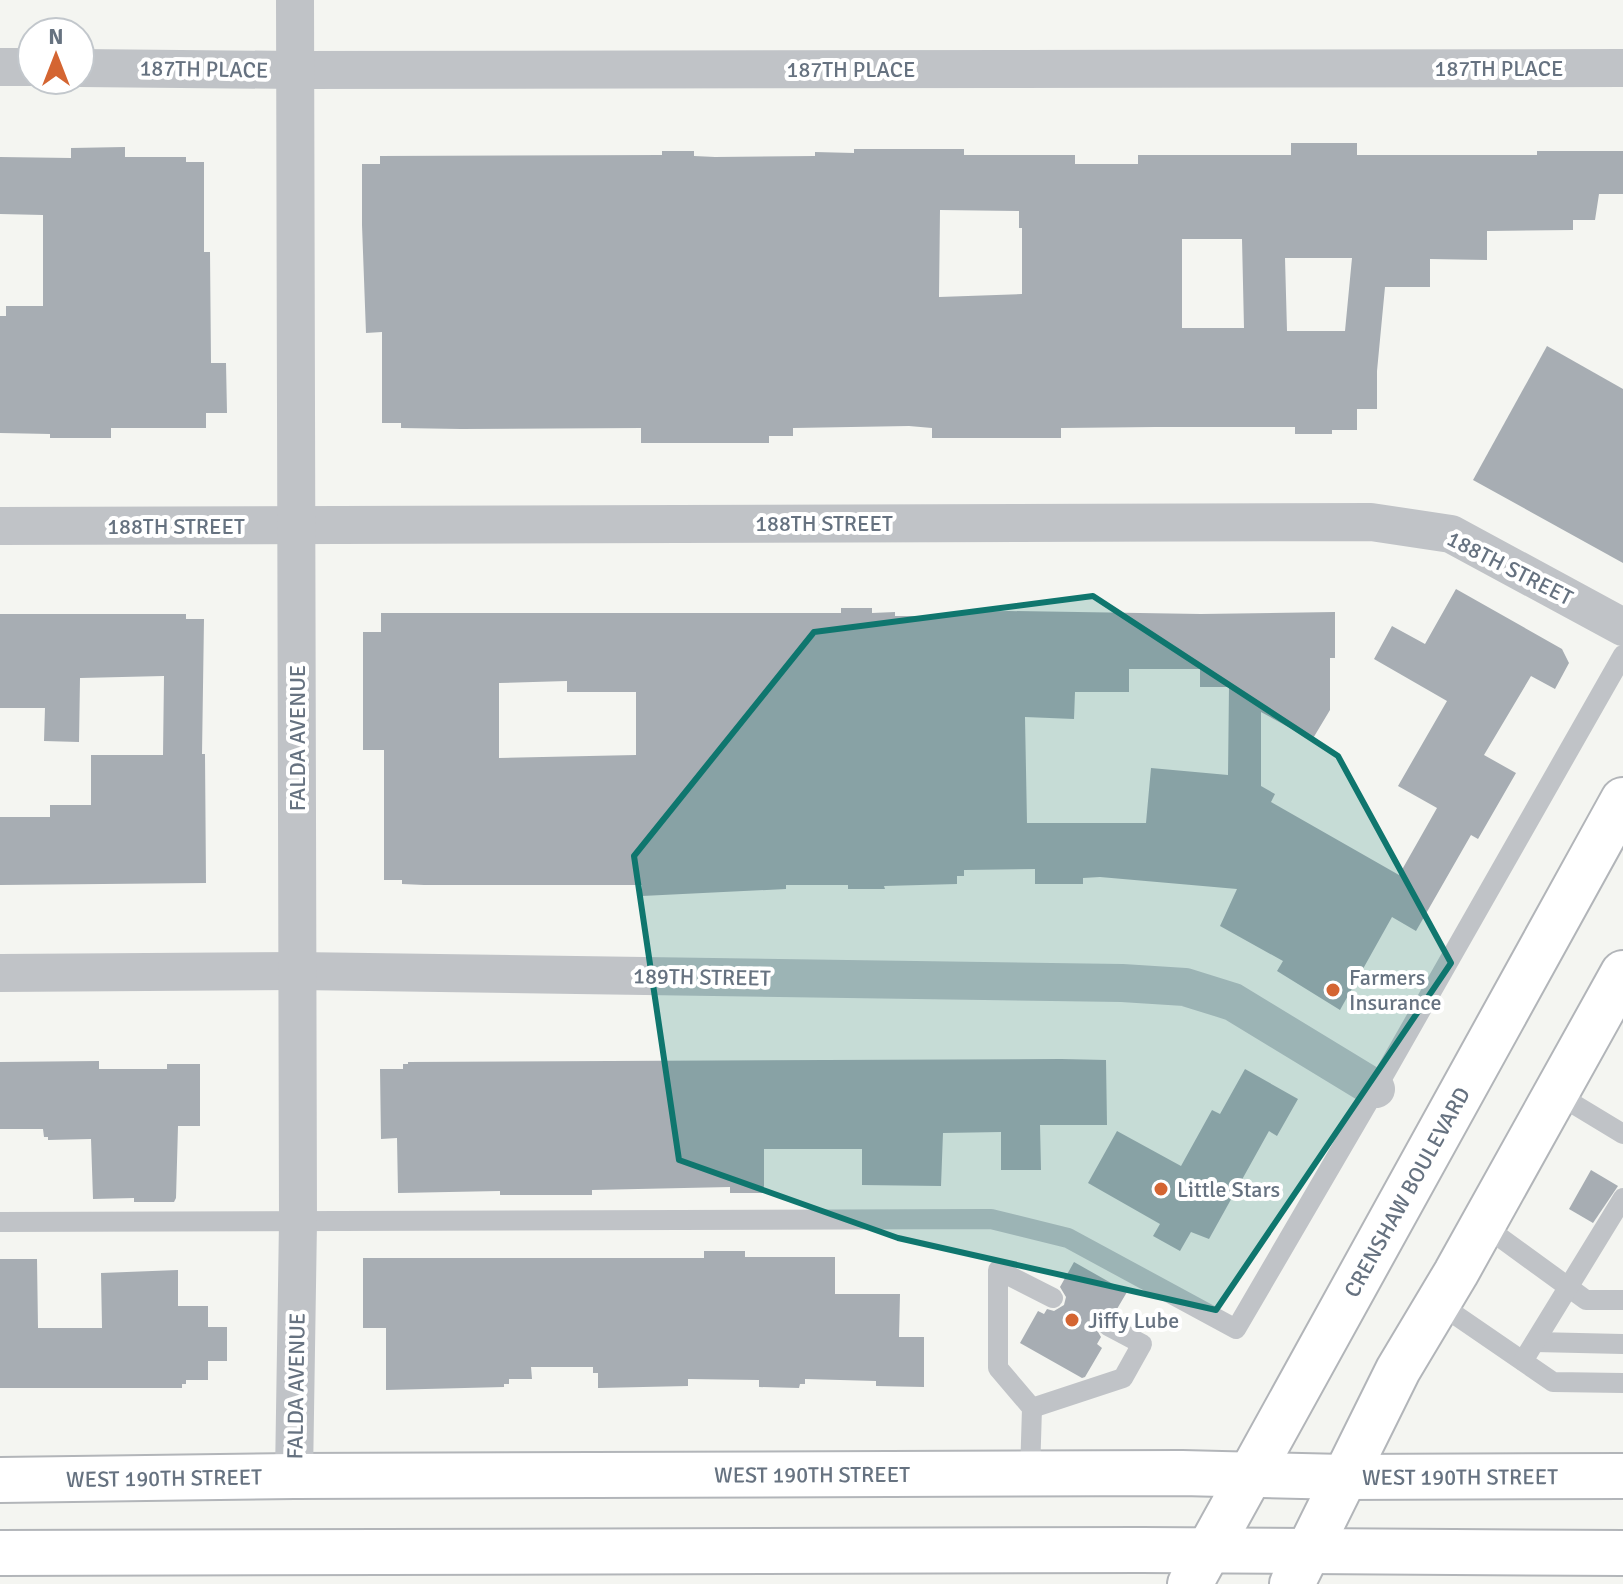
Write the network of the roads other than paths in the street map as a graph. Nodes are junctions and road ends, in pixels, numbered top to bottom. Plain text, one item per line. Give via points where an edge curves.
1 (295, 0) edge
2 (96, 68) edge
3 (1623, 68) edge
4 (295, 70) junction
5 (0, 526) edge
6 (297, 526) junction
7 (1623, 627) edge
8 (1623, 655) edge
9 (1623, 800) edge
10 (298, 971) junction
11 (0, 973) edge
12 (1618, 993) edge
13 (1376, 1089) junction
14 (1557, 1094) junction
15 (1623, 1134) edge
16 (1623, 1198) edge
17 (0, 1222) edge
18 (298, 1222) junction
19 (1483, 1225) junction
20 (1569, 1287) junction
21 (1053, 1298) dead end
22 (1623, 1300) edge
23 (1438, 1303) junction
24 (1108, 1326) dead end
25 (1535, 1342) junction
26 (1623, 1344) edge
27 (1523, 1361) junction
28 (1623, 1383) edge
29 (1032, 1408) junction
30 (1030, 1474) junction
31 (294, 1476) junction
32 (1251, 1476) junction
33 (1623, 1476) edge
34 (1344, 1477) junction
35 (0, 1480) edge
36 (1018, 1551) junction
37 (0, 1553) edge
38 (1623, 1553) edge
39 (1199, 1567) edge
40 (1300, 1567) edge
41 (1064, 1584) edge

1 - 4 street, FALDA AVENUE
2 - 4 street, 187TH PLACE
3 - 4 street, 187TH PLACE
4 - 6 street, FALDA AVENUE
5 - 6 street, 188TH STREET
6 - 7 street, 188TH STREET via 1371,522 1451,534
6 - 10 street, FALDA AVENUE
8 - 13 lane
9 - 32 main road, CRENSHAW BOULEVARD
10 - 11 street, 189TH STREET
10 - 13 street, 189TH STREET via 1185,987 1233,1002
10 - 18 street, FALDA AVENUE
12 - 14 main road
13 - 18 lane via 1236,1329 1068,1238 991,1219
14 - 15 lane
14 - 19 main road
16 - 20 lane
17 - 18 lane
18 - 31 street, FALDA AVENUE
19 - 20 lane
19 - 23 main road
20 - 22 lane via 1586,1300
20 - 25 lane
21 - 29 lane via 998,1270 998,1368
23 - 27 lane
23 - 34 main road
24 - 29 lane via 1142,1344 1123,1378
25 - 26 lane
25 - 27 lane
27 - 28 lane via 1553,1382
29 - 30 lane
30 - 31 main road, WEST 190TH STREET
30 - 32 main road, WEST 190TH STREET
31 - 35 main road, WEST 190TH STREET
32 - 34 main road, WEST 190TH STREET
32 - 39 main road, CRENSHAW BOULEVARD
33 - 34 main road, WEST 190TH STREET
34 - 40 main road
36 - 37 main road
36 - 39 main road
36 - 41 main road
38 - 40 main road
39 - 40 main road

